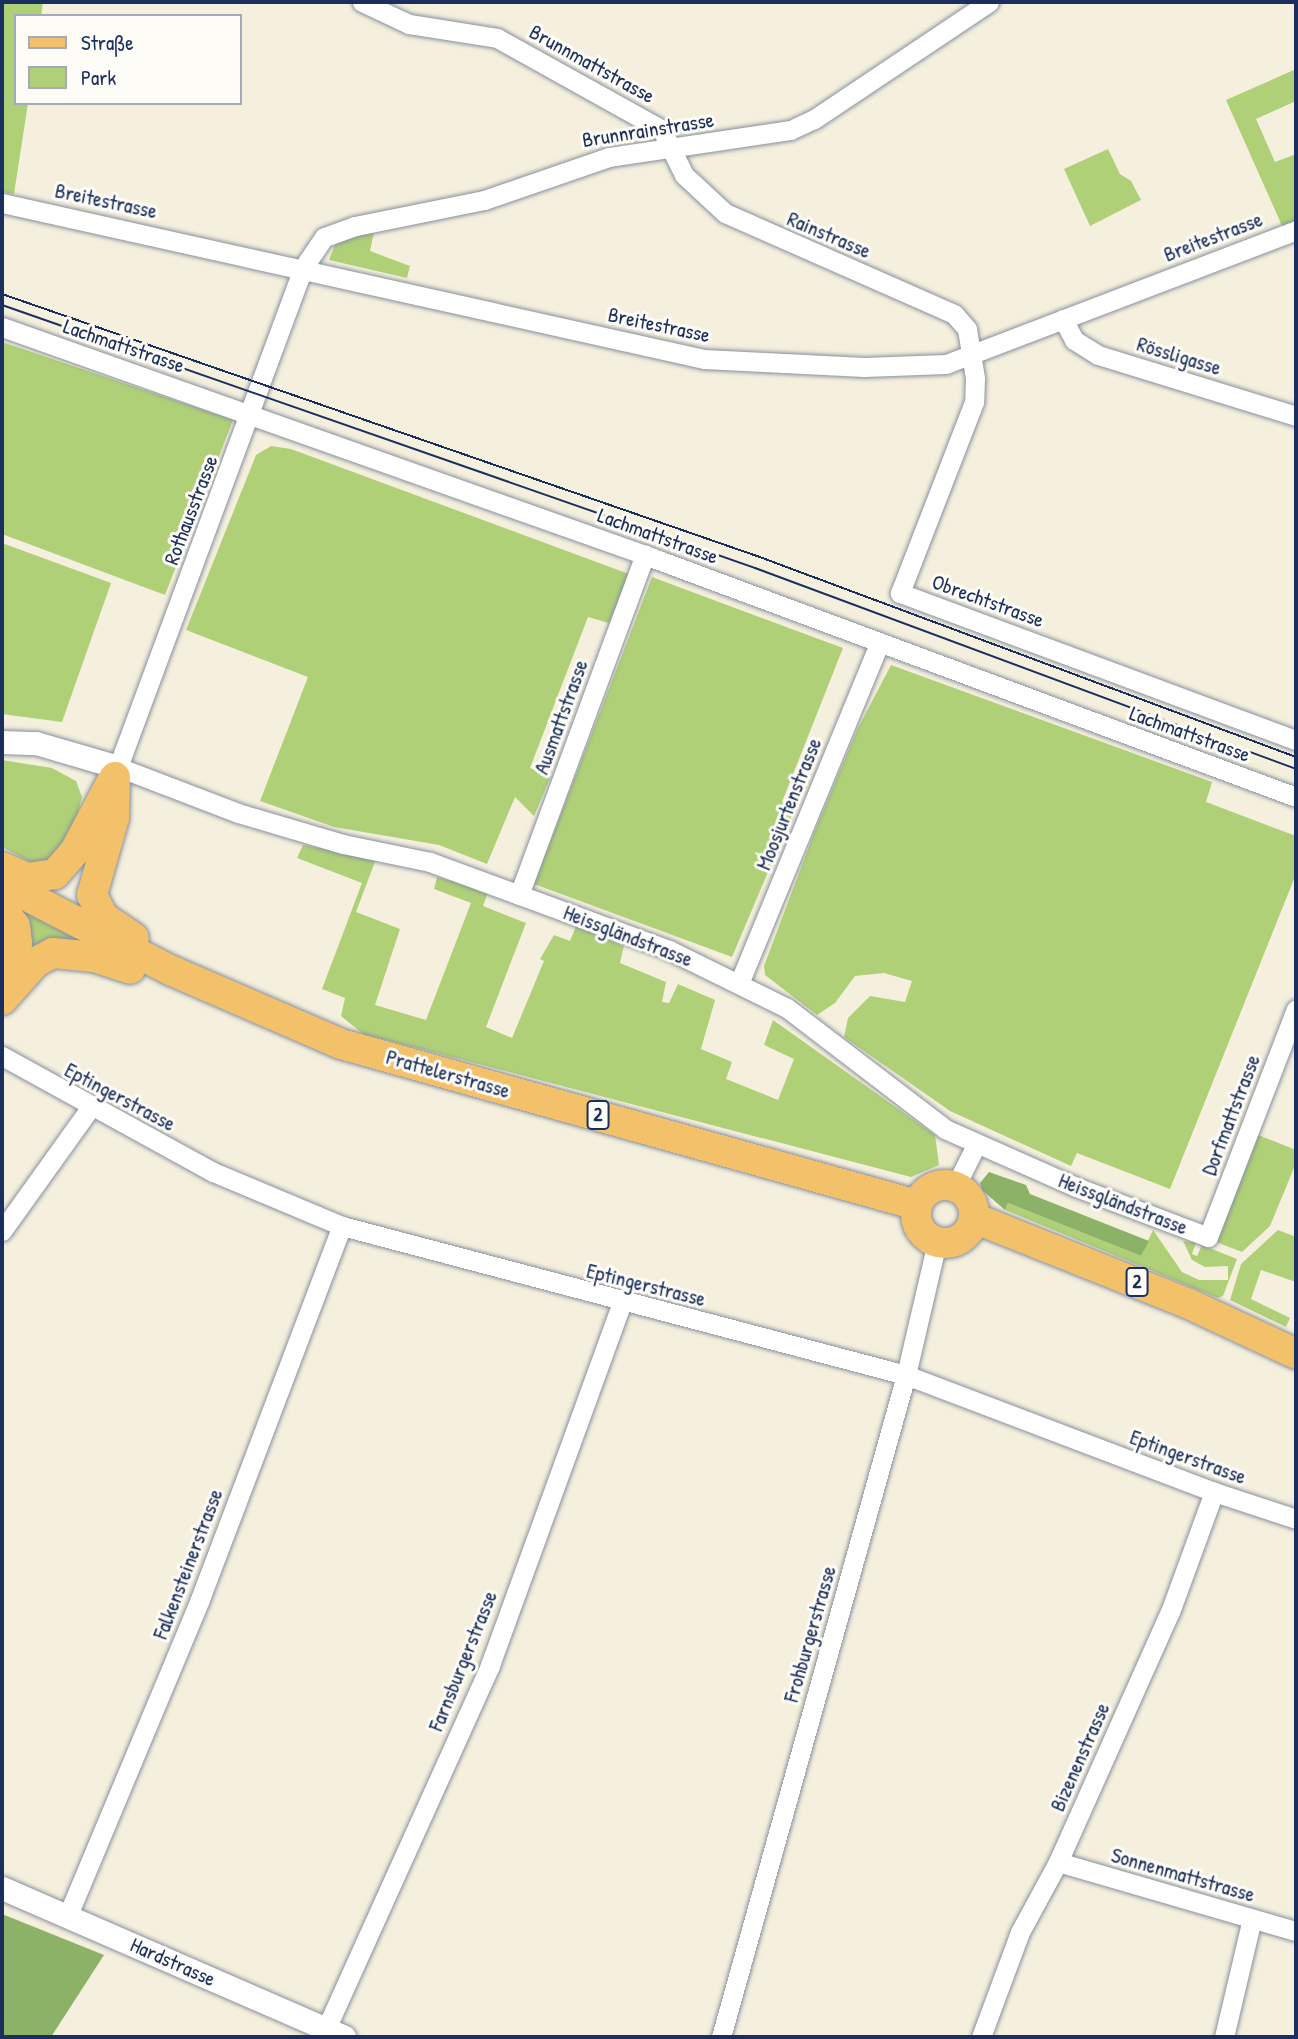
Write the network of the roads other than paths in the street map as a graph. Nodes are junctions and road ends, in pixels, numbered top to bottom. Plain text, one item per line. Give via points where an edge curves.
1 (362, 2) edge
2 (989, 2) edge
3 (673, 146) junction
4 (2, 203) edge
5 (1296, 230) edge
6 (303, 268) junction
7 (1063, 319) junction
8 (2, 327) edge
9 (972, 355) junction
10 (252, 414) junction
11 (1296, 416) edge
12 (645, 555) junction
13 (879, 644) junction
14 (1296, 740) edge
15 (2, 742) edge
16 (116, 772) junction
17 (1296, 797) edge
18 (2, 867) edge
19 (2, 883) edge
20 (519, 895) junction
21 (2, 909) edge
22 (2, 971) edge
23 (740, 981) junction
24 (2, 1000) edge
25 (1295, 1018) edge
26 (280, 1021) junction
27 (2, 1056) edge
28 (90, 1108) junction
29 (976, 1145) junction
30 (955, 1187) junction
31 (917, 1205) junction
32 (974, 1218) junction
33 (342, 1226) junction
34 (2, 1231) edge
35 (1208, 1237) joint
36 (937, 1242) junction
37 (622, 1302) junction
38 (1296, 1354) edge
39 (906, 1375) junction
40 (1214, 1492) junction
41 (1296, 1519) edge
42 (1058, 1862) junction
43 (2, 1888) edge
44 (68, 1915) junction
45 (1252, 1919) junction
46 (1296, 1931) edge
47 (335, 2033) edge
48 (721, 2037) edge
49 (981, 2037) edge
50 (1224, 2037) edge

1 - 3 street, Brunnmattstrasse via 409,24 497,38 639,114 662,130
2 - 3 street, Brunnrainstrasse via 790,130
3 - 6 street, Brunnrainstrasse via 575,165 484,200 355,226 324,237
3 - 9 street, Rainstrasse via 684,175 725,213 954,314 967,329
4 - 6 street, Breitestrasse
5 - 7 street, Breitestrasse
6 - 9 street, Breitestrasse via 704,359 864,367 946,364
6 - 10 street, Rothausstrasse
7 - 9 street, Breitestrasse
7 - 11 street, Rössligasse via 1074,340 1098,355
8 - 10 street, Lachmattstrasse
9 - 14 street, Obrechtstrasse via 974,402 900,593
10 - 12 street, Lachmattstrasse
10 - 16 street, Rothausstrasse
12 - 13 street, Lachmattstrasse
12 - 20 street, Ausmattstrasse
13 - 17 street, Lachmattstrasse
13 - 23 street, Moosjurtenstrasse
15 - 16 street, Heissgländstrasse via 36,744
16 - 18 main road via 75,851 55,874 27,878
16 - 20 street, Heissgländstrasse via 343,844 430,862
16 - 26 main road via 114,818 92,888 103,917
19 - 26 main road, Prattelerstrasse / 2 via 90,932
20 - 23 street, Heissgländstrasse
21 - 22 main road via 15,926 17,943
23 - 29 street, Heissgländstrasse via 787,1008 866,1065 919,1113
24 - 26 main road via 36,961 53,953 70,954 94,957
25 - 35 street, Dorfmattstrasse
26 - 31 main road, Prattelerstrasse / 2 via 341,1044
27 - 28 street, Eptingerstrasse
28 - 33 street, Eptingerstrasse via 213,1172
28 - 34 street
29 - 30 street
29 - 35 street, Heissgländstrasse
30 - 31 main road via 928,1191
30 - 32 main road via 970,1199
31 - 36 main road via 917,1224
32 - 36 main road via 961,1239
32 - 38 main road, 2 via 1189,1304
33 - 37 street, Eptingerstrasse
33 - 44 street, Falkensteinerstrasse via 200,1599
36 - 39 street, Frohburgerstrasse
37 - 39 street, Eptingerstrasse
37 - 47 street, Farnsburgerstrasse via 490,1665
39 - 40 street, Eptingerstrasse
39 - 48 street, Frohburgerstrasse
40 - 41 street, Eptingerstrasse
40 - 42 street, Bizenenstrasse via 1170,1612
42 - 45 street, Sonnenmattstrasse
42 - 49 street, Bizenenstrasse via 1020,1932
43 - 44 street, Hardstrasse
44 - 47 street, Hardstrasse
45 - 46 street, Sonnenmattstrasse
45 - 50 street

